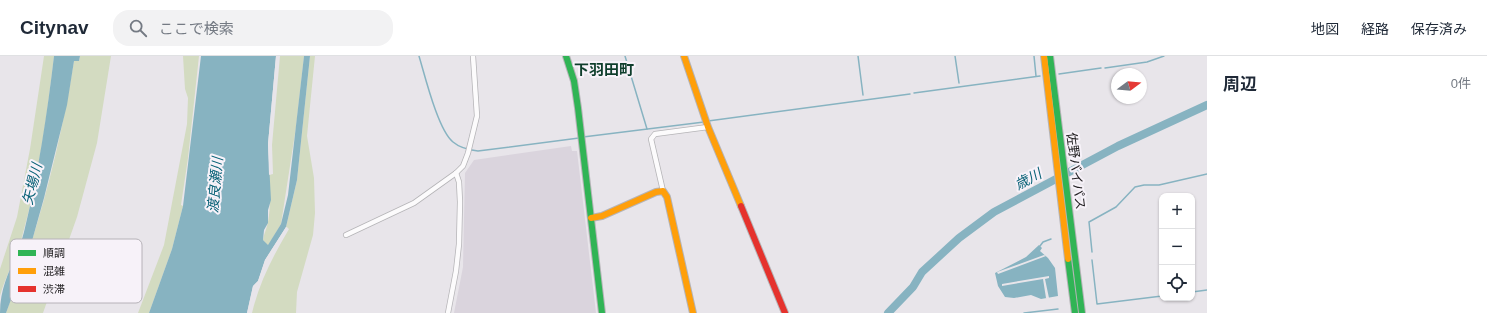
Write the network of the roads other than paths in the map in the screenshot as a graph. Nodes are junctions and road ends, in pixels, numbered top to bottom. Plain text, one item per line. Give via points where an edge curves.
1 (473, 56) edge
2 (566, 56) edge
3 (684, 56) edge
4 (1044, 56) edge
5 (1050, 56) edge
6 (707, 123) junction
7 (456, 173) junction
8 (664, 191) junction
9 (591, 218) junction
10 (346, 235) dead end
11 (448, 313) edge
12 (602, 313) edge
13 (693, 313) edge
14 (785, 313) edge
15 (1075, 313) edge
16 (1082, 313) edge

1 - 7 street via 477,116 468,153 463,166
2 - 9 main road via 575,87
3 - 6 main road
4 - 15 main road, 佐野バイパス
5 - 16 main road, 佐野バイパス
6 - 8 street via 655,134 651,139
6 - 14 main road
7 - 10 street via 414,203
7 - 11 street via 460,202 458,251
8 - 9 main road
8 - 13 main road
9 - 12 main road

